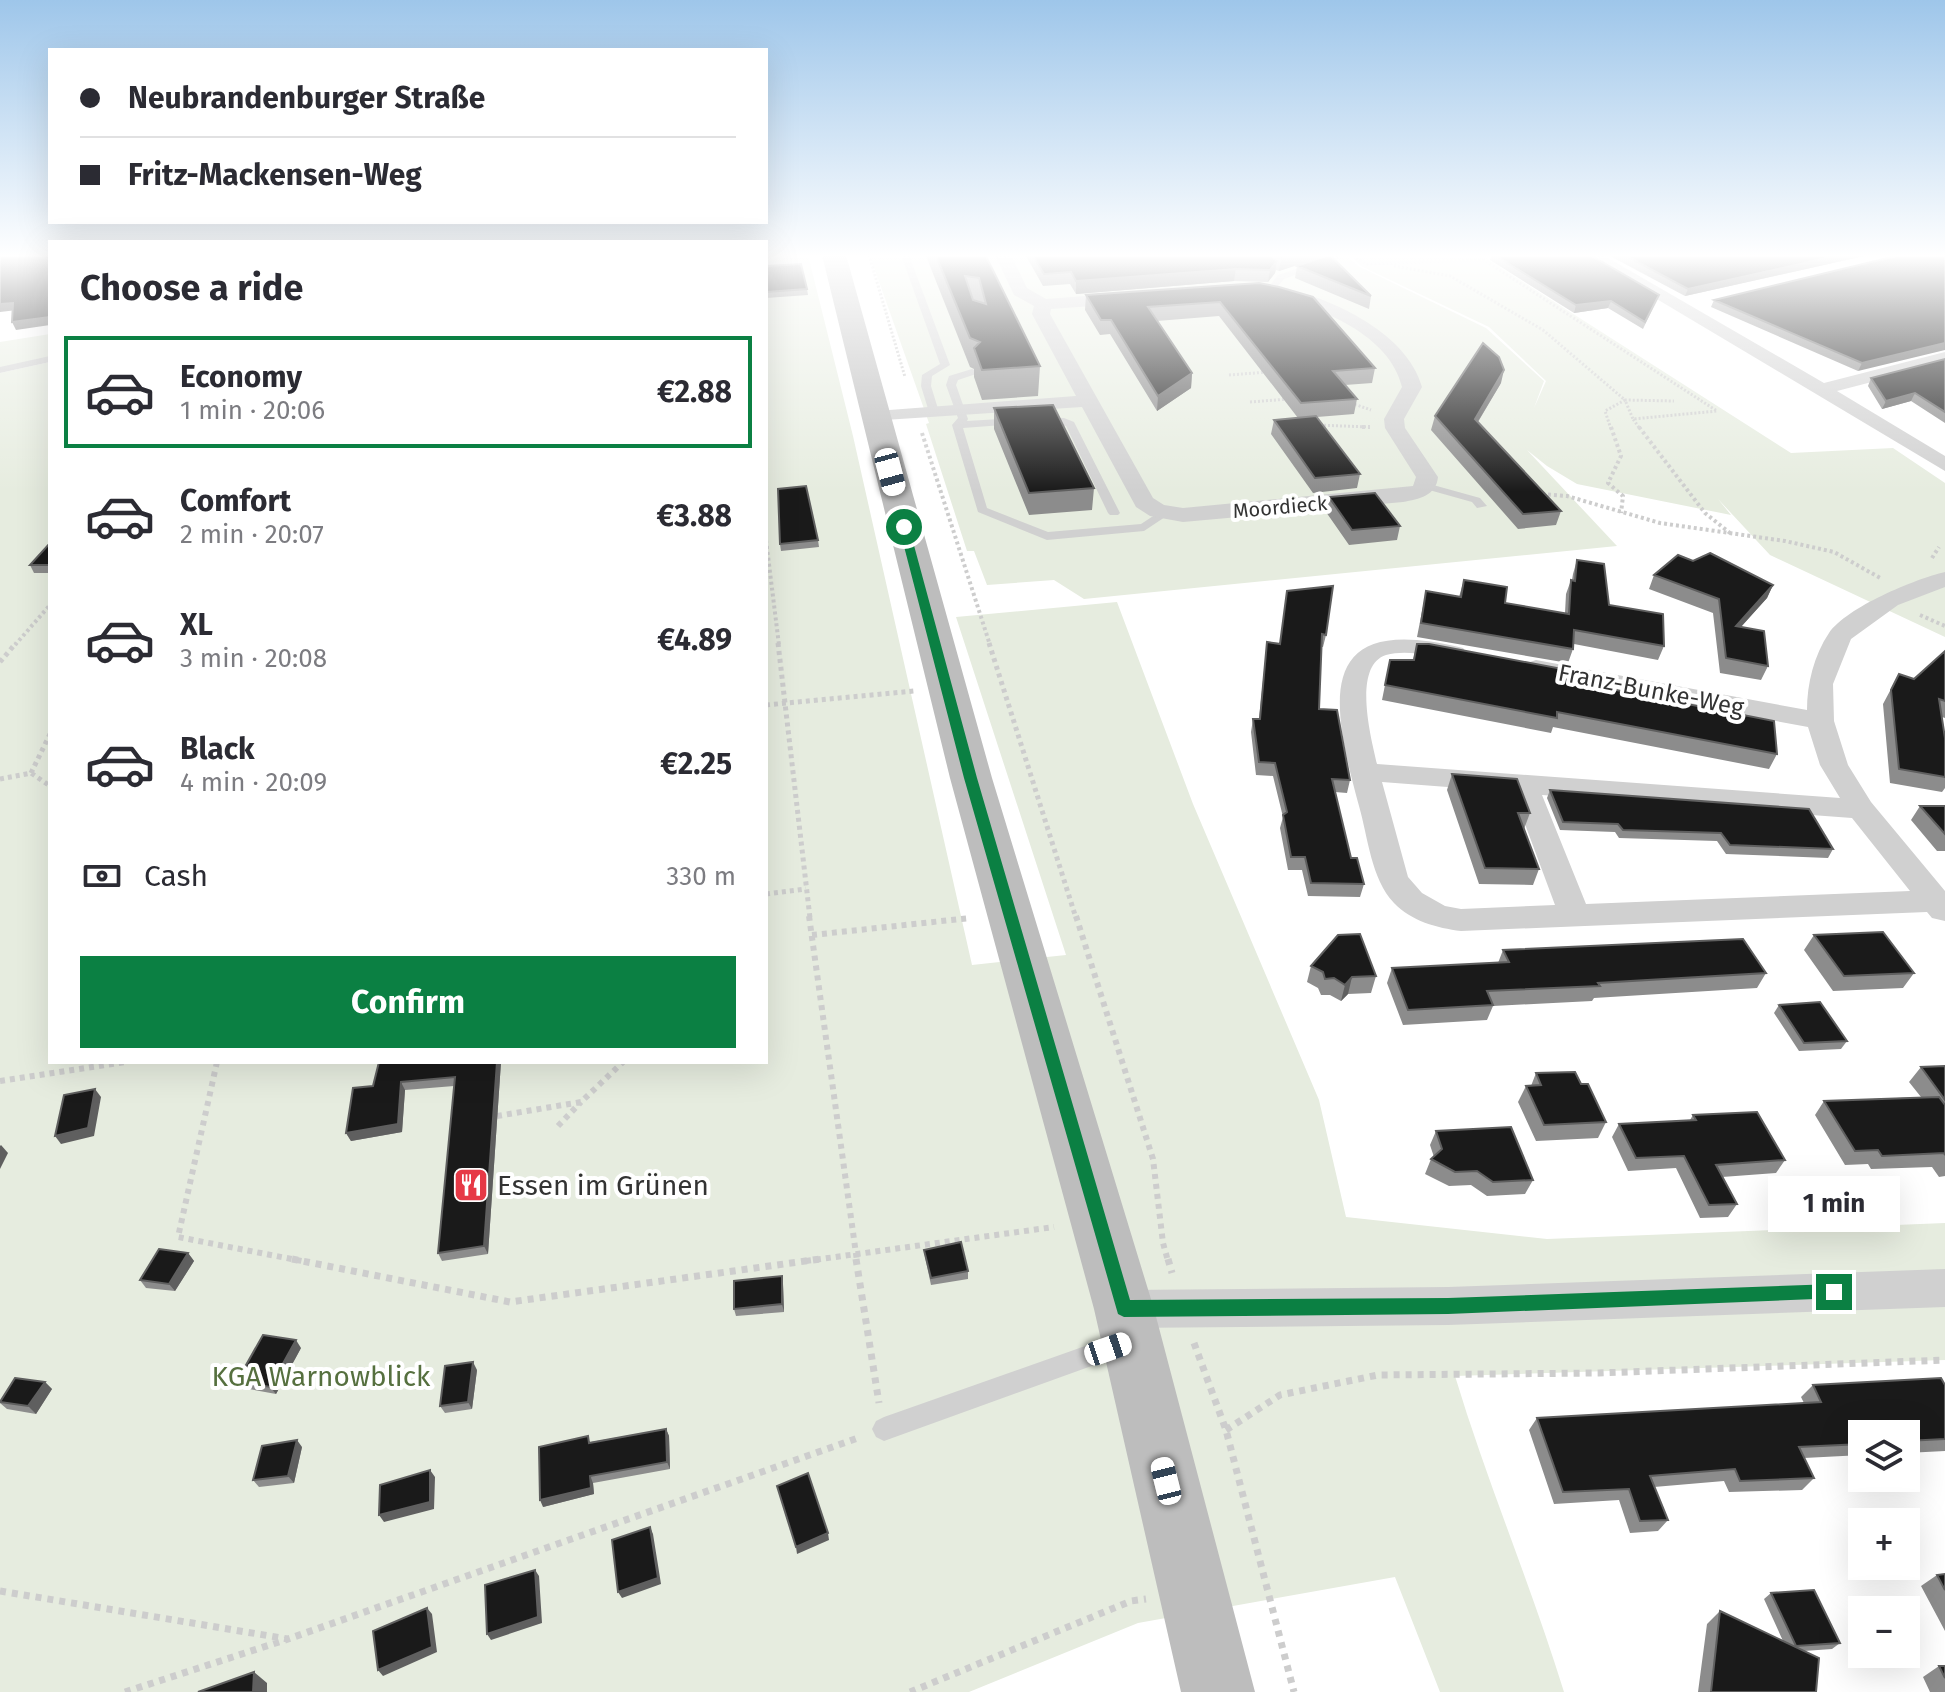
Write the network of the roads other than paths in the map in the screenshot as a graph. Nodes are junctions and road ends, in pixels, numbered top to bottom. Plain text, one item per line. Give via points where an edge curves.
1 (854, 334) edge
2 (934, 334) edge
3 (1052, 334) edge
4 (1373, 334) edge
5 (1726, 334) edge
6 (1945, 357) edge
7 (48, 359) edge
8 (0, 370) edge
9 (972, 372) edge
10 (1821, 389) junction
11 (1089, 401) junction
12 (925, 412) junction
13 (876, 417) junction
14 (959, 418) junction
15 (1945, 465) edge
16 (1426, 486) junction
17 (1478, 503) road end
18 (1114, 513) dead end
19 (1164, 513) junction
20 (1945, 579) edge
21 (1487, 659) edge
22 (1517, 665) edge
23 (1820, 721) junction
24 (1364, 772) junction
25 (1524, 784) junction
26 (1861, 809) junction
27 (1940, 907) edge
28 (1575, 915) junction
29 (1945, 1288) edge
30 (1127, 1325) junction
31 (884, 1429) road end
32 (1218, 1692) edge

1 - 13 main road
2 - 12 lane via 945,365 927,375
3 - 11 street
4 - 16 street via 1406,363 1413,381 1396,421 1427,477
5 - 10 street
6 - 10 street
7 - 8 lane
9 - 14 lane via 953,378 951,385
10 - 15 street
11 - 14 street
11 - 19 street via 1144,502
12 - 13 street
12 - 14 street
13 - 30 main road
14 - 18 lane via 1070,424
14 - 19 lane via 982,510 1047,536 1144,527
16 - 17 lane
16 - 19 street, Moordieck via 1403,496
20 - 23 street via 1889,600 1840,635 1820,684
21 - 24 street via 1397,647 1375,650 1363,659 1355,676 1354,717
22 - 23 street, Franz-Bunke-Weg
23 - 26 street via 1834,765
24 - 25 street
24 - 28 street via 1397,887 1428,913 1461,920
25 - 26 street
25 - 28 street
26 - 27 street
27 - 28 street
29 - 30 street via 1448,1306
30 - 31 lane
30 - 32 main road

